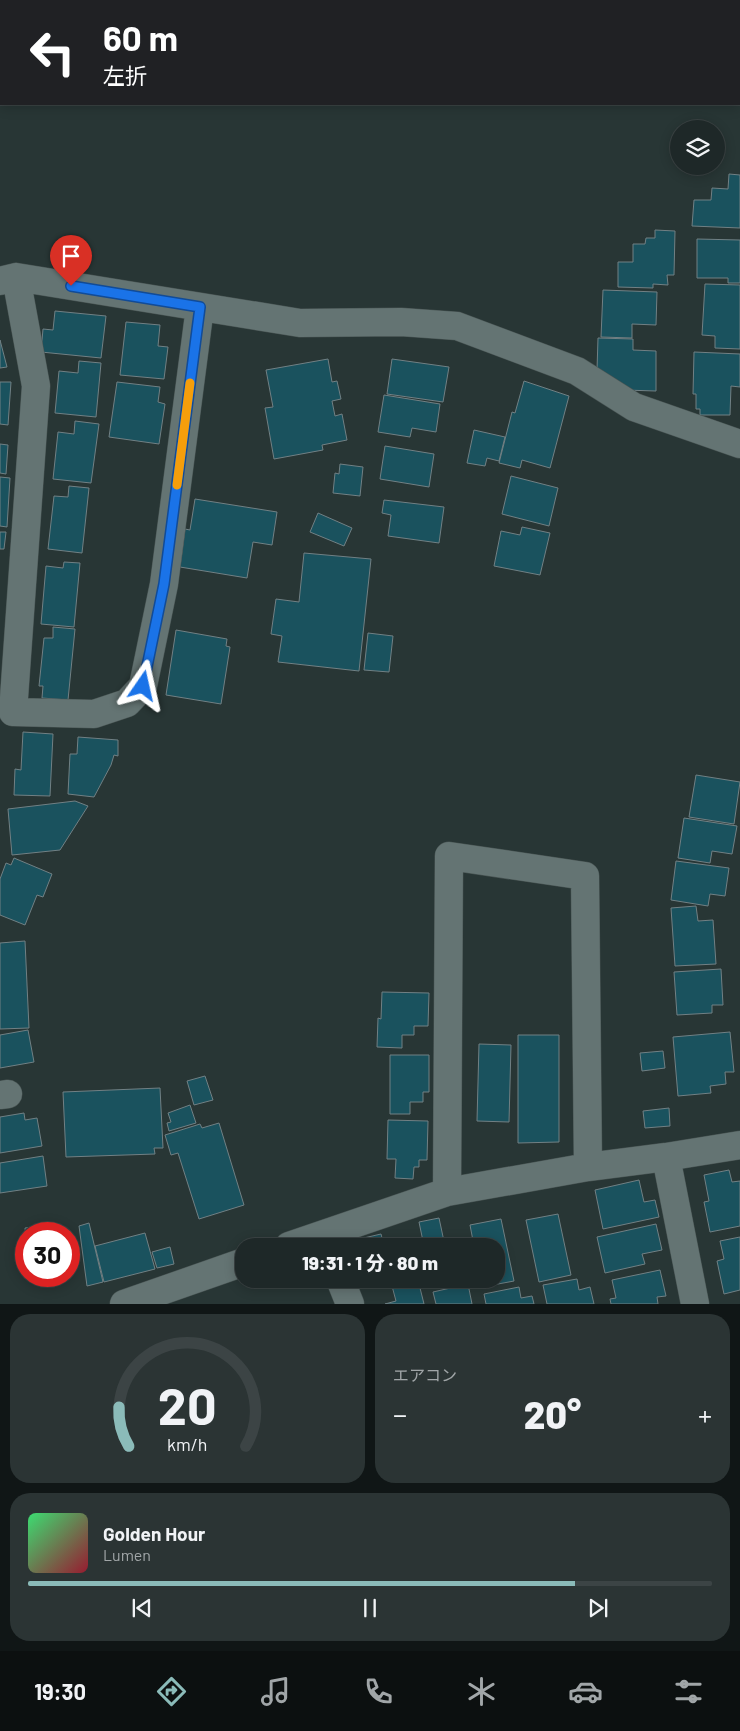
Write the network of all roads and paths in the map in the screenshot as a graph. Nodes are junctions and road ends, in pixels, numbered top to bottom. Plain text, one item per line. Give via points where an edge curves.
1 (8, 279) edge
2 (200, 307) junction
3 (740, 444) edge
4 (740, 1145) edge
5 (666, 1157) junction
6 (588, 1168) junction
7 (447, 1192) junction
8 (330, 1238) edge
9 (235, 1265) edge
10 (344, 1288) edge
11 (124, 1304) edge
12 (350, 1304) edge
13 (695, 1304) edge

1 - 2 street
1 - 2 street via 36,386 13,712 94,714 127,703 143,686 164,584
2 - 3 street via 300,323 401,322 457,326 576,371 634,407
4 - 5 street
5 - 6 street
5 - 13 street
6 - 7 street
6 - 7 street via 585,876 449,856
7 - 8 street
9 - 11 street
10 - 12 street

